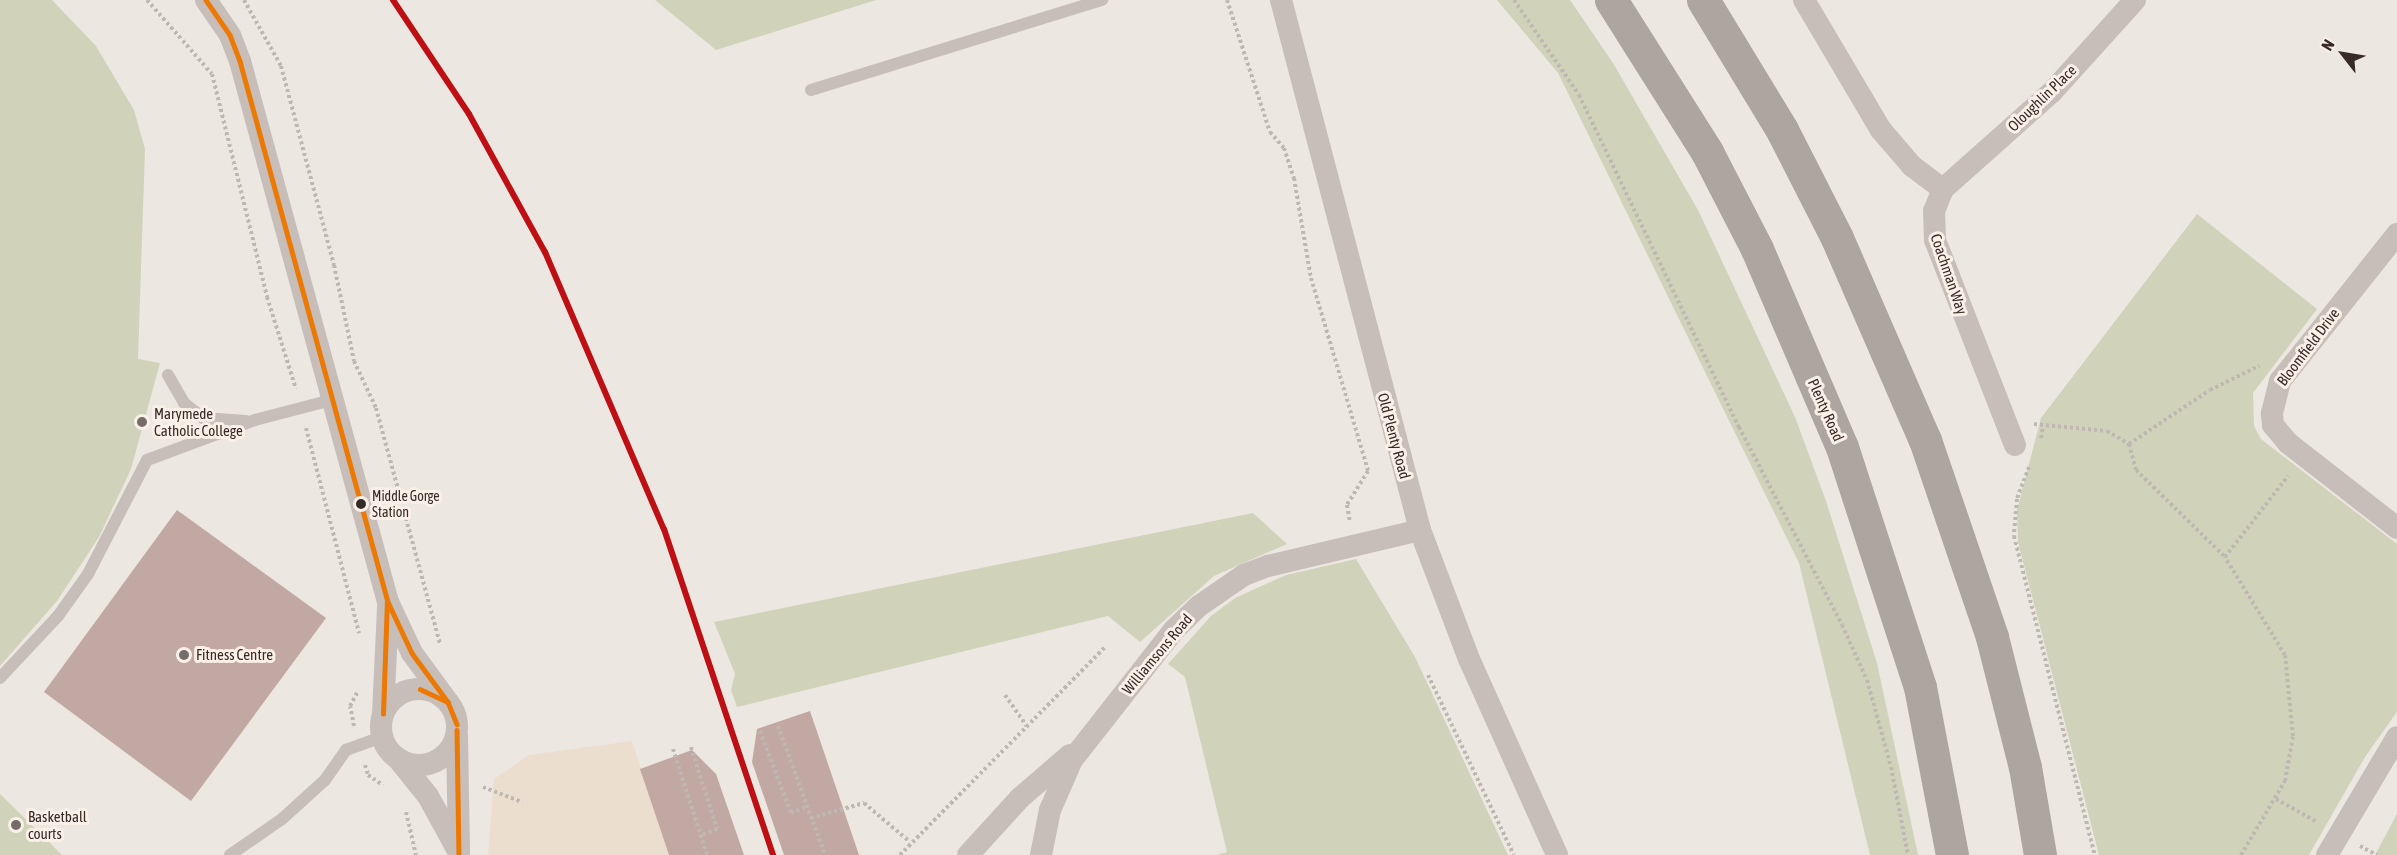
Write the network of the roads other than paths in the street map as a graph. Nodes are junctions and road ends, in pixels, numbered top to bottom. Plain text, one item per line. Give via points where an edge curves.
1 (206, 0) edge
2 (1102, 0) edge
3 (1281, 0) edge
4 (1611, 0) edge
5 (1703, 0) edge
6 (1804, 0) edge
7 (2135, 0) edge
8 (811, 90) dead end
9 (1943, 189) junction
10 (2397, 234) edge
11 (168, 375) dead end
12 (332, 400) junction
13 (255, 420) junction
14 (2015, 445) dead end
15 (2397, 528) edge
16 (1420, 530) junction
17 (388, 602) junction
18 (0, 678) edge
19 (448, 702) junction
20 (383, 714) junction
21 (457, 730) junction
22 (382, 737) junction
23 (2397, 737) edge
24 (1080, 747) junction
25 (399, 760) junction
26 (459, 854) edge
27 (230, 855) edge
28 (968, 855) edge
29 (1041, 855) edge
30 (1557, 855) edge
31 (1952, 855) edge
32 (2040, 855) edge
33 (2327, 855) edge

1 - 12 street via 230,35 240,61
2 - 8 lane
3 - 16 street, Old Plenty Road
4 - 31 highway, Plenty Road via 1707,152 1757,249 1842,447 1920,687
5 - 32 highway via 1782,130 1837,238 1925,440 1992,637 2025,767
6 - 9 street via 1881,130 1912,166
7 - 9 street, Oloughlin Place via 2052,92
9 - 14 street, Coachman Way via 1934,211 1935,240
10 - 15 street, Bloomfield Drive via 2275,392 2273,425 2303,457
11 - 13 lane via 184,403 202,418 215,422
12 - 13 lane
12 - 17 street
13 - 18 lane via 147,460 88,574 58,616
16 - 24 street, Williamsons Road via 1268,566 1222,589 1174,630
16 - 30 street, Old Plenty Road via 1469,659
17 - 19 street via 419,665
17 - 20 street
19 - 20 street via 428,690 412,690 391,701
19 - 21 street
20 - 22 street
21 - 25 street via 451,748 436,761 417,765
21 - 26 street
22 - 25 street
22 - 27 lane via 346,750 317,788
23 - 33 street
24 - 28 street, Williamsons Road via 1020,798
24 - 29 street, Williamsons Road via 1050,810
25 - 26 street via 428,796

